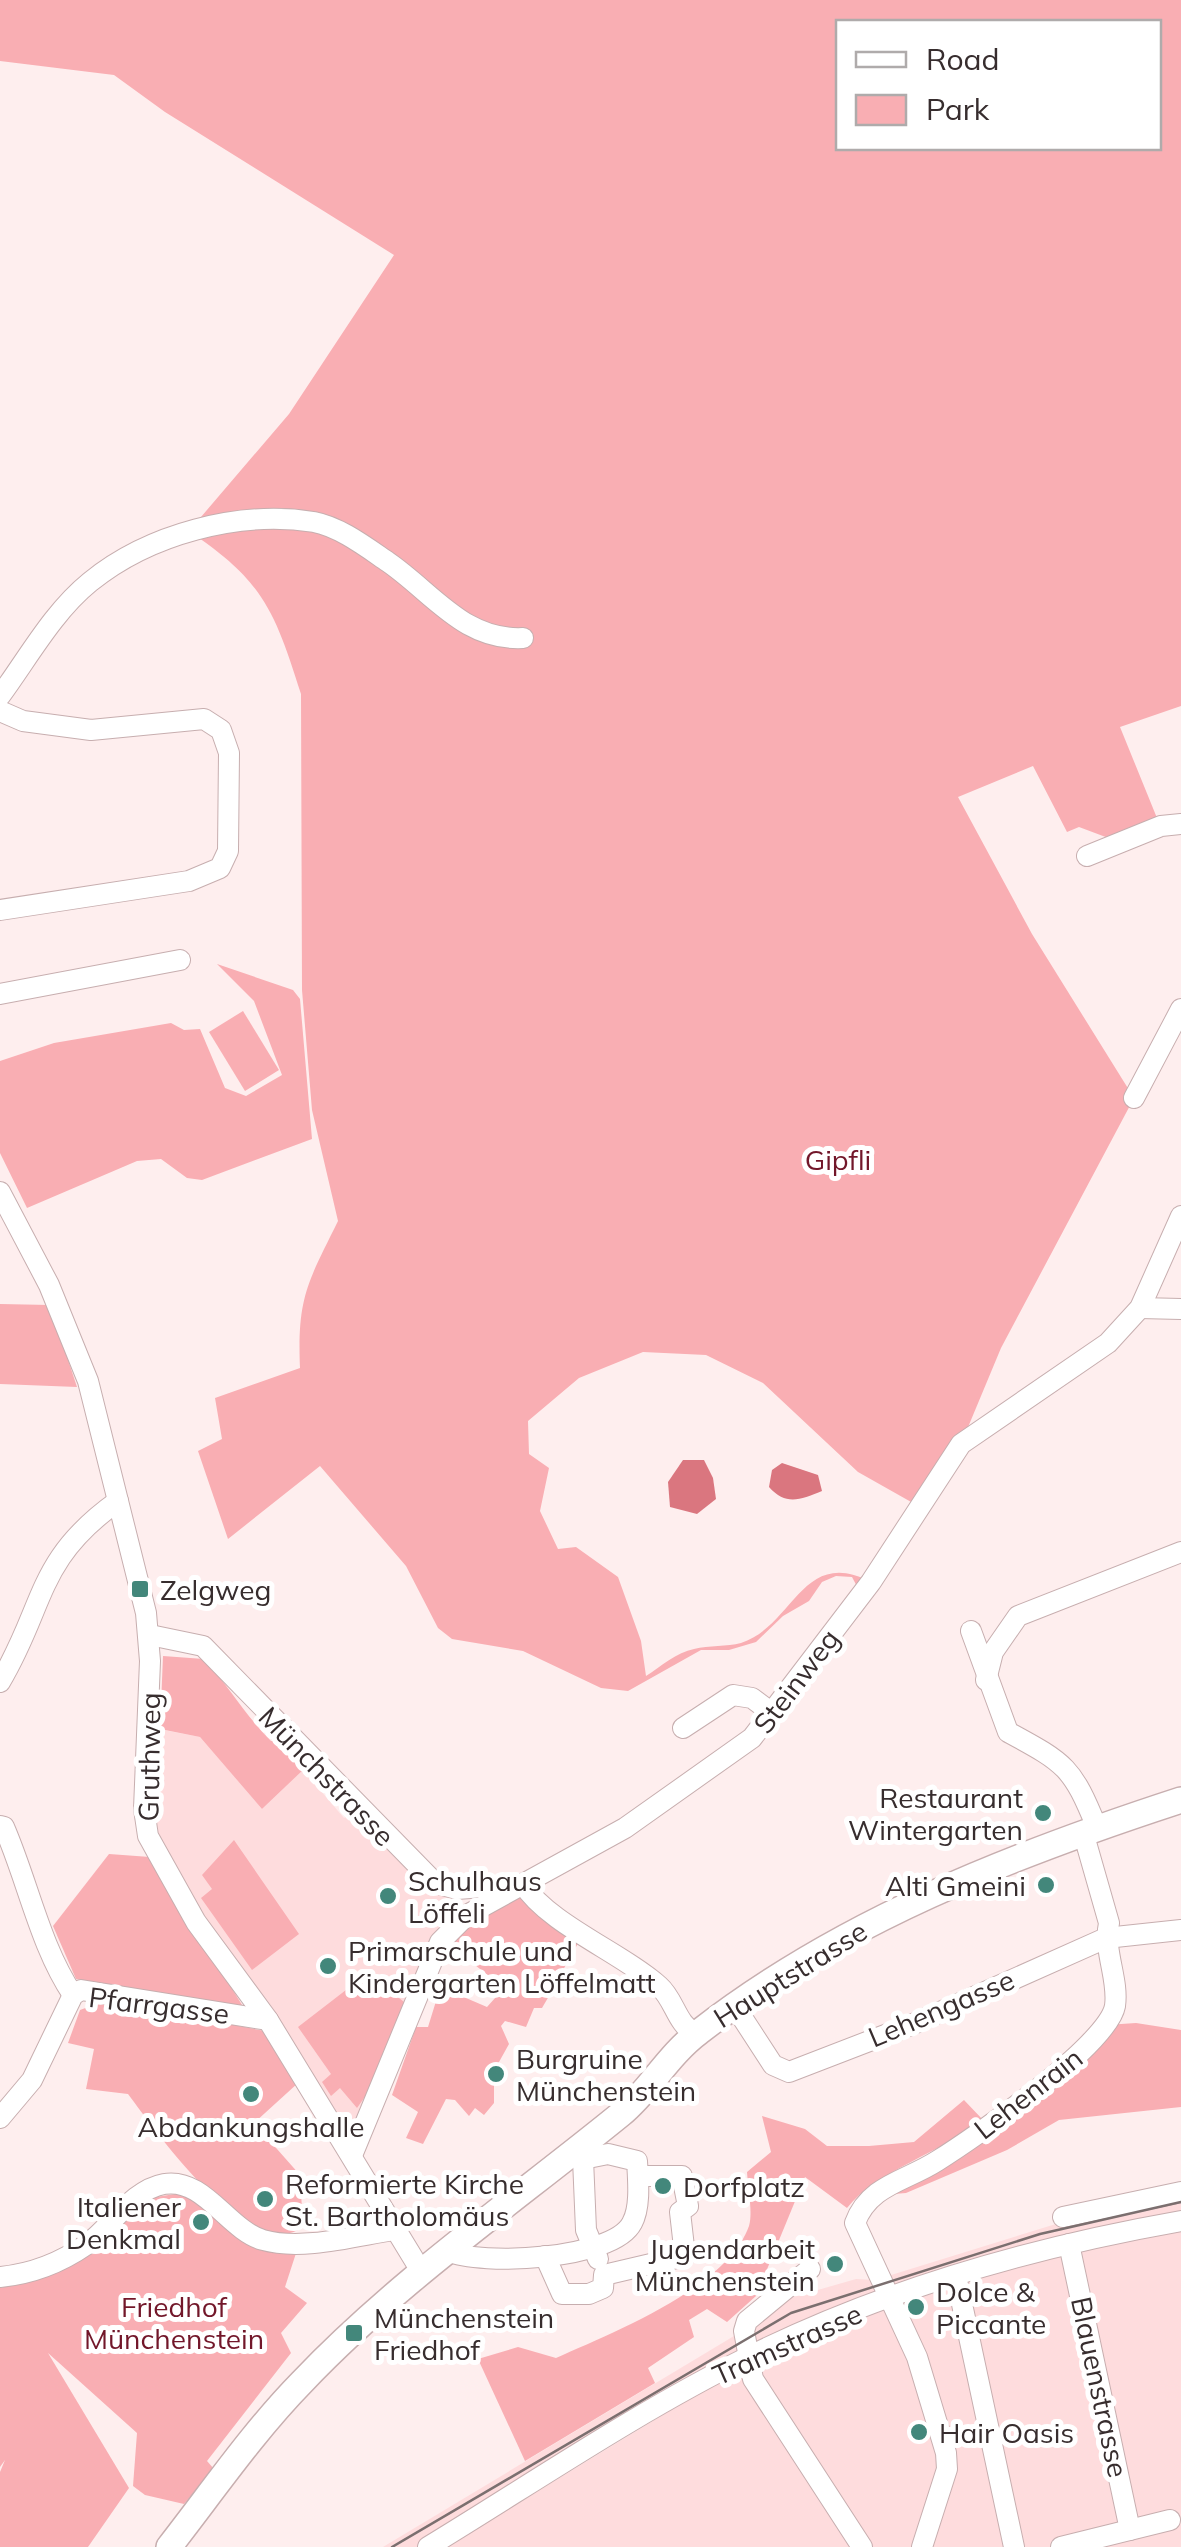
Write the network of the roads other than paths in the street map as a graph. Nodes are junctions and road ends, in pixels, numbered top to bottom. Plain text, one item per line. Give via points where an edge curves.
1 (523, 638) dead end
2 (0, 696) edge
3 (0, 711) edge
4 (1181, 824) edge
5 (1087, 856) dead end
6 (0, 910) edge
7 (180, 960) dead end
8 (0, 994) edge
9 (1181, 1009) edge
10 (1134, 1098) dead end
11 (0, 1192) edge
12 (4, 1216) edge
13 (1181, 1216) edge
14 (1140, 1308) junction
15 (1181, 1309) edge
16 (118, 1501) junction
17 (1181, 1552) edge
18 (971, 1632) dead end
19 (150, 1634) junction
20 (986, 1680) junction
21 (0, 1682) edge
22 (772, 1713) junction
23 (683, 1728) dead end
24 (1181, 1800) edge
25 (0, 1826) edge
26 (1090, 1830) junction
27 (524, 1884) junction
28 (1181, 1930) edge
29 (1106, 1938) junction
30 (73, 1996) junction
31 (734, 2006) junction
32 (268, 2020) junction
33 (696, 2034) junction
34 (0, 2118) edge
35 (353, 2153) junction
36 (580, 2153) junction
37 (638, 2176) junction
38 (1181, 2192) edge
39 (1063, 2217) dead end
40 (1181, 2220) edge
41 (394, 2230) junction
42 (1069, 2244) junction
43 (594, 2248) junction
44 (448, 2251) junction
45 (546, 2256) junction
46 (810, 2269) dead end
47 (422, 2271) junction
48 (604, 2275) junction
49 (956, 2276) junction
50 (0, 2277) edge
51 (888, 2298) junction
52 (747, 2357) junction
53 (1170, 2520) dead end
54 (1130, 2530) junction
55 (169, 2547) edge
56 (428, 2547) edge
57 (862, 2547) edge
58 (922, 2547) edge
59 (1014, 2547) edge
60 (1060, 2547) edge

1 - 2 street via 478,633 389,562 315,522 189,530 91,581
3 - 6 street via 23,721 90,730 204,719 221,730 229,754 228,851 220,868 190,880
4 - 5 street
7 - 8 street
9 - 10 street
11 - 12 street, Gruthweg
12 - 16 street, Gruthweg via 34,1254 78,1354
13 - 14 street, Steinweg
14 - 15 street
14 - 22 street, Steinweg via 1108,1344 961,1444 871,1582
16 - 19 street, Gruthweg
16 - 21 street via 64,1547
17 - 20 street via 1018,1616 993,1652
18 - 20 street, Lehenrain
19 - 27 street, Münchstrasse via 203,1646 435,1884
19 - 32 street, Gruthweg via 148,1836 196,1922
20 - 26 street, Lehenrain via 1008,1732 1059,1760 1078,1781
22 - 23 street via 734,1695
22 - 27 street, Steinweg via 741,1748 653,1810
24 - 26 main road, Hauptstrasse
25 - 30 street via 50,1956
26 - 29 street, Lehenrain
26 - 31 main road, Hauptstrasse via 862,1927
27 - 33 street via 662,1988 685,2029
27 - 35 street, Steinweg via 468,1915 440,1942
28 - 29 street, Lehengasse
29 - 31 street, Lehengasse via 789,2072 773,2065
29 - 51 street, Lehenrain via 1114,2006 1090,2044 935,2163 862,2204 855,2223
30 - 32 street, Pfarrgasse via 92,1990
30 - 34 street, Pfarrgasse via 32,2080
31 - 33 main road, Hauptstrasse
32 - 35 street, Gruthweg
33 - 36 main road, Hauptstrasse
35 - 41 street, Gruthweg
36 - 37 street via 637,2162
36 - 43 street via 586,2230
36 - 44 main road, Hauptstrasse
37 - 43 street via 634,2221
37 - 48 street via 682,2176 685,2256
38 - 39 street
40 - 42 street, Tramstrasse
41 - 47 street, Gruthweg
41 - 50 street via 304,2242 262,2240 188,2186 166,2183 143,2192 87,2244 43,2268
42 - 49 street, Tramstrasse
42 - 54 street, Blauenstrasse
43 - 45 street
43 - 48 street
44 - 45 street via 464,2258
44 - 47 main road, Hauptstrasse
45 - 48 street via 562,2294 590,2294 603,2288
46 - 52 street via 747,2320
47 - 55 main road, Hauptstrasse via 303,2381
49 - 51 street, Tramstrasse
49 - 59 street
51 - 52 street, Tramstrasse
51 - 58 street, Lehenrain via 917,2357 946,2453 948,2468
52 - 56 street, Tramstrasse
52 - 57 street via 753,2379
53 - 54 street
54 - 60 street

